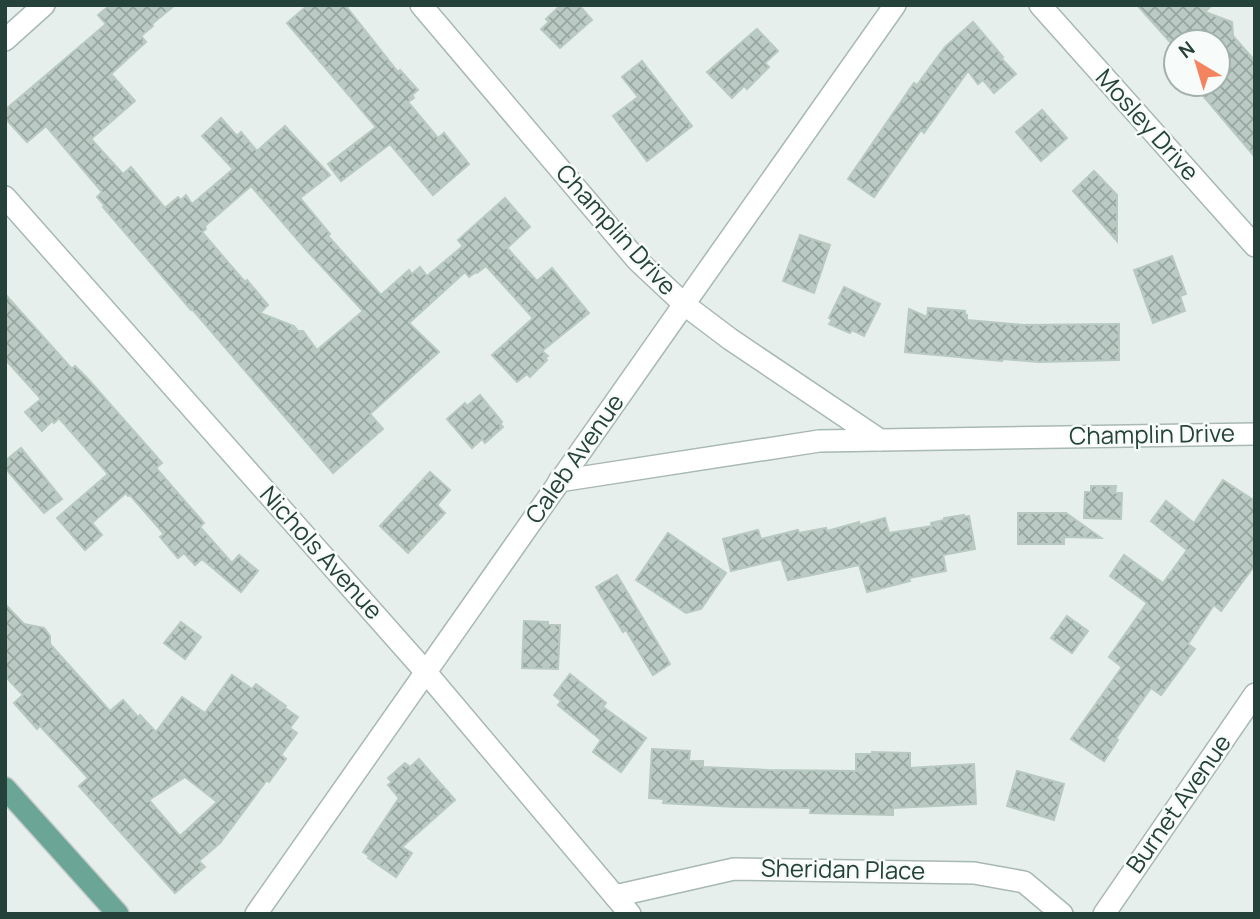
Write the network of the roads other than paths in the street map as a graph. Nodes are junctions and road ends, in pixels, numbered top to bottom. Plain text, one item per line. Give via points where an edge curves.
1 (44, 5) edge
2 (421, 5) edge
3 (895, 5) edge
4 (1040, 5) edge
5 (5, 40) edge
6 (5, 197) edge
7 (1255, 246) edge
8 (685, 304) junction
9 (1255, 434) edge
10 (880, 440) junction
11 (559, 481) junction
12 (424, 670) junction
13 (1255, 694) edge
14 (5, 788) edge
15 (615, 897) junction
16 (118, 914) edge
17 (256, 914) edge
18 (631, 914) edge
19 (1062, 914) edge
20 (1104, 914) edge

1 - 5 street
2 - 8 street, Champlin Drive via 637,260
3 - 8 street, Caleb Avenue
4 - 7 street, Mosley Drive
6 - 12 street, Nichols Avenue
8 - 10 street, Champlin Drive
8 - 11 street, Caleb Avenue
9 - 10 street, Champlin Drive
10 - 11 street, Champlin Drive via 819,441
11 - 12 street, Caleb Avenue
12 - 15 street, Nichols Avenue
12 - 17 street, Caleb Avenue
13 - 20 street, Burnet Avenue
14 - 16 main road
15 - 18 street, Nichols Avenue
15 - 19 street, Sheridan Place via 734,869 974,873 1024,882

